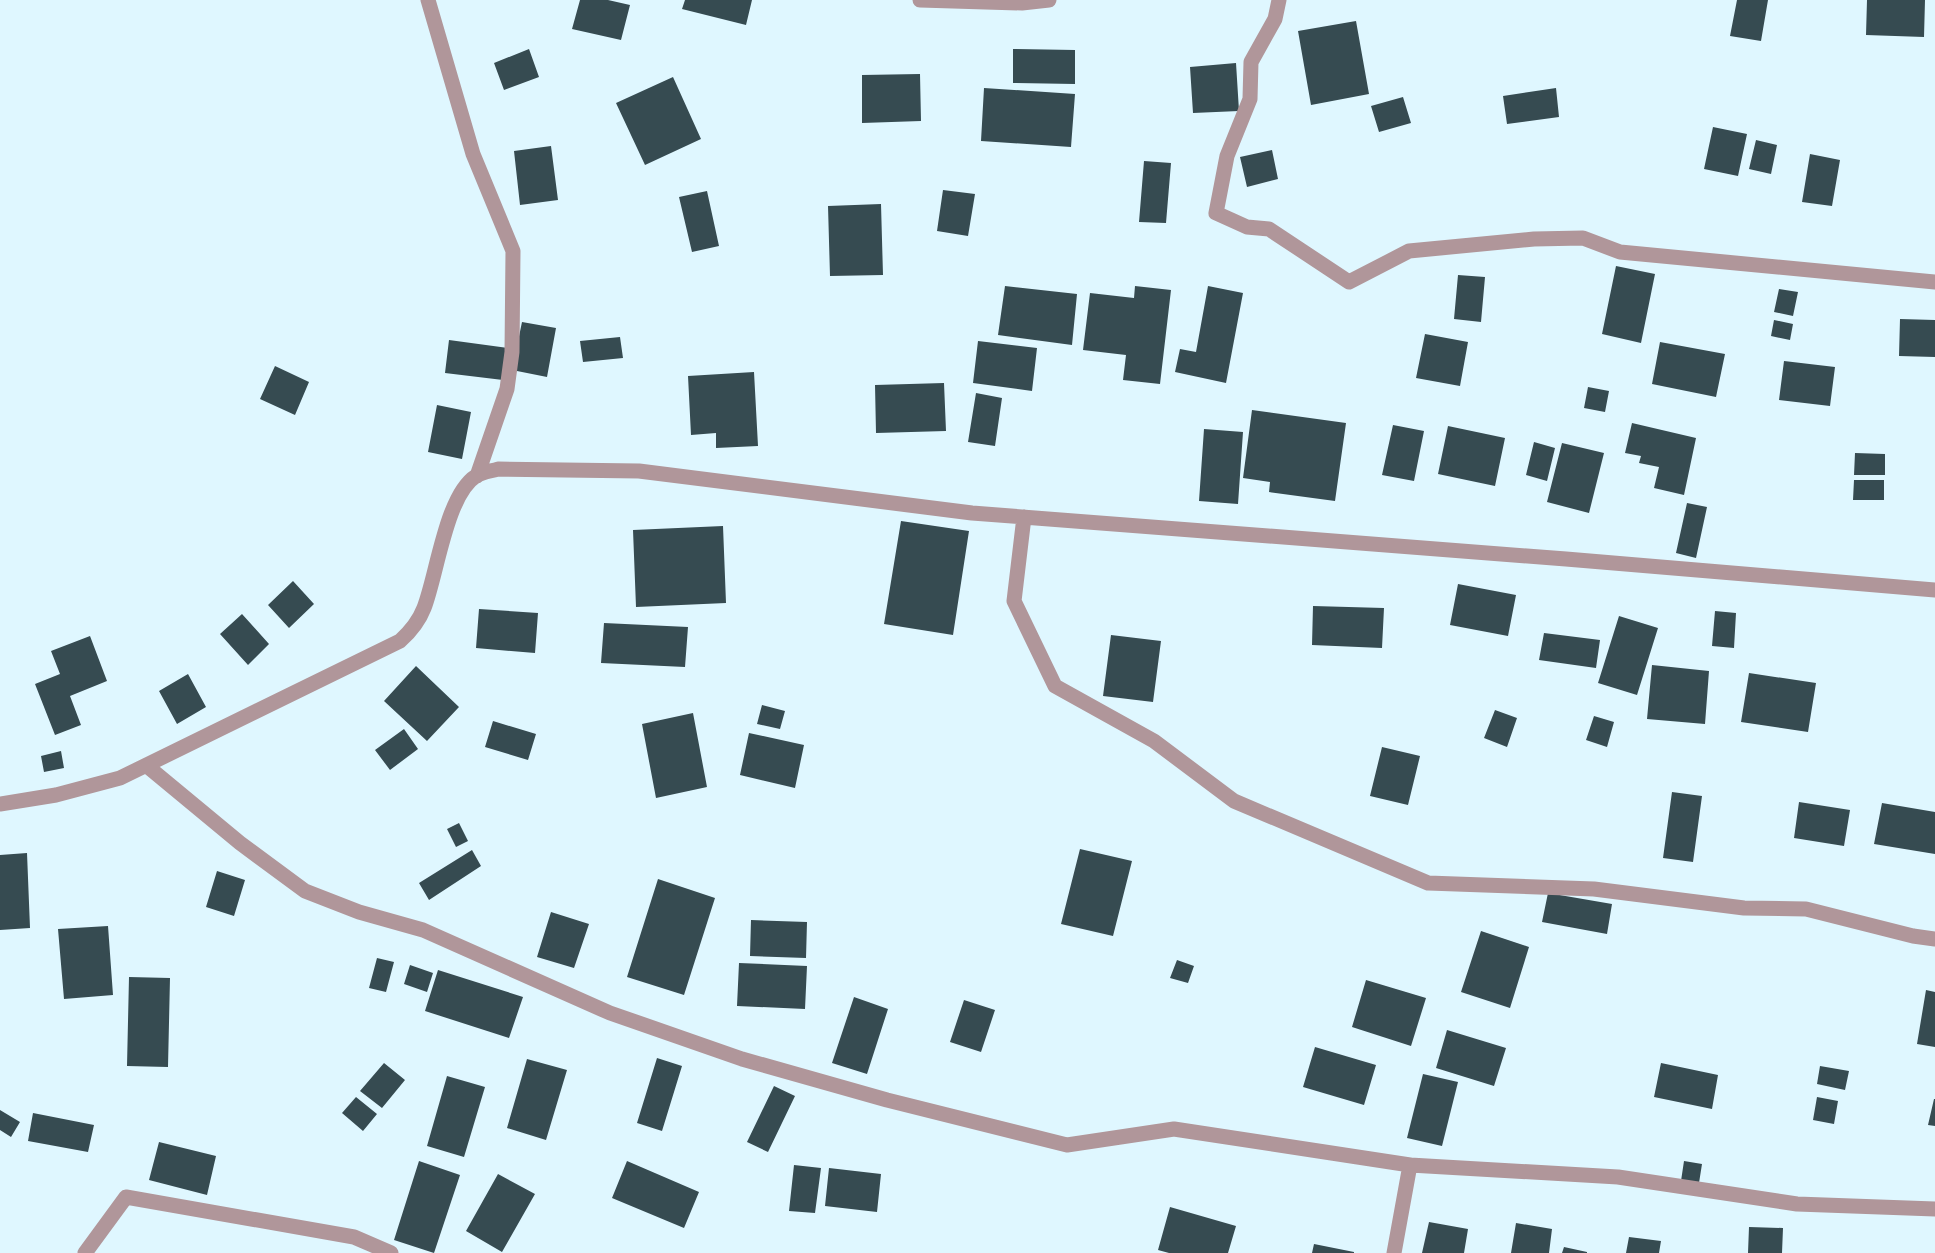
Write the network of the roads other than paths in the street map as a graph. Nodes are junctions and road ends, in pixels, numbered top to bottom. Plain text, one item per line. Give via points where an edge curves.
1 (428, 0) edge
2 (920, 0) edge
3 (1049, 0) edge
4 (1279, 0) edge
5 (1935, 282) edge
6 (477, 476) junction
7 (1024, 517) junction
8 (1935, 590) edge
9 (147, 766) junction
10 (0, 804) edge
11 (1935, 939) edge
12 (1410, 1165) junction
13 (1935, 1209) edge
14 (84, 1253) edge
15 (391, 1253) edge
16 (1395, 1253) edge

1 - 6 street via 473,154 513,251 512,352 507,389
2 - 3 street
4 - 5 street via 1275,19 1251,62 1250,99 1227,156 1216,213 1247,227 1269,229 1349,282 1409,251 1534,238 1583,238 1620,252
6 - 7 street via 498,469 639,471
6 - 9 street via 463,489 452,513 424,609 413,629 400,641
7 - 8 street
7 - 11 street via 1014,601 1055,686 1154,741 1234,801 1428,883 1594,889 1744,908 1806,909
9 - 10 street via 120,778 56,795
9 - 12 street via 305,891 423,930 610,1013 742,1059 1067,1145 1174,1129
12 - 13 street via 1618,1176 1797,1204
12 - 16 street
14 - 15 street via 126,1197 354,1237

